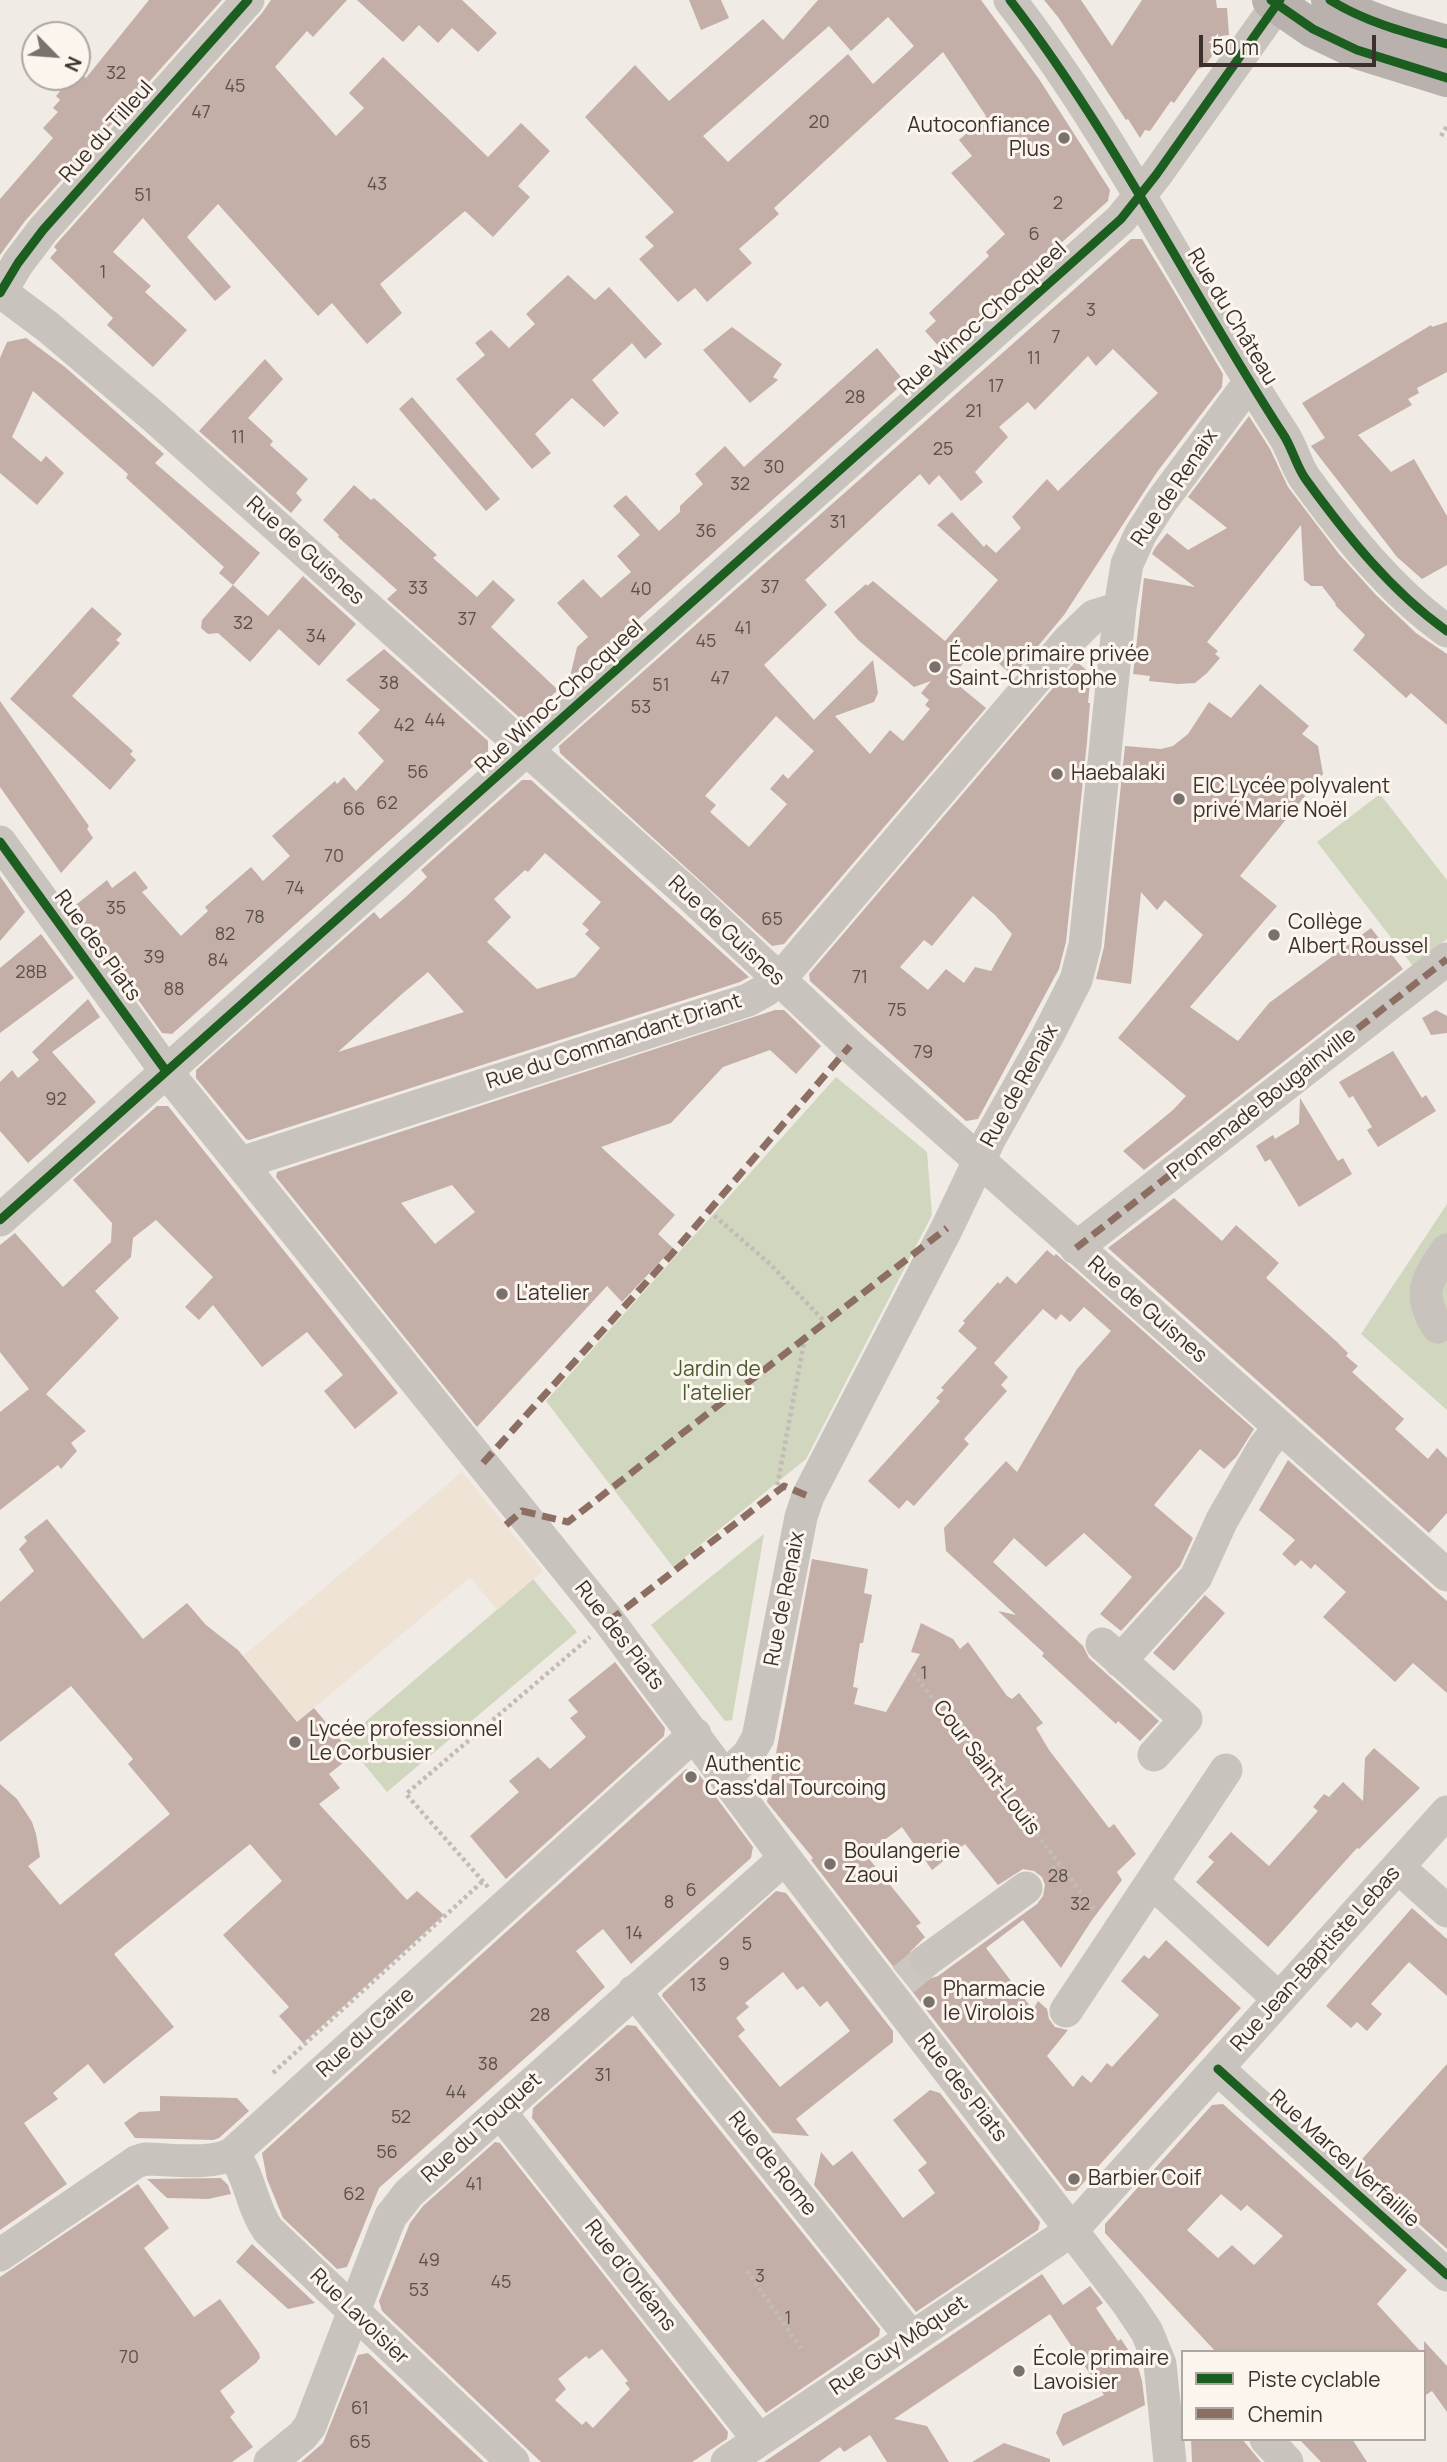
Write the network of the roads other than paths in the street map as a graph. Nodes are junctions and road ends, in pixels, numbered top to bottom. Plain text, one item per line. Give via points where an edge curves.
1 (248, 0) edge
2 (1010, 0) edge
3 (1330, 0) edge
4 (1276, 2) edge
5 (1444, 68) edge
6 (1140, 197) junction
7 (0, 292) edge
8 (1249, 383) junction
9 (1120, 608) junction
10 (1447, 631) edge
11 (527, 750) junction
12 (0, 842) edge
13 (1447, 959) edge
14 (779, 980) junction
15 (166, 1071) junction
16 (979, 1162) junction
17 (241, 1163) junction
18 (0, 1220) edge
19 (1076, 1248) junction
20 (1447, 1250) edge
21 (1438, 1327) dead end
22 (1280, 1427) junction
23 (1447, 1575) edge
24 (695, 1734) junction
25 (1154, 1755) dead end
26 (1226, 1770) dead end
27 (726, 1776) junction
28 (1447, 1812) edge
29 (785, 1858) junction
30 (1398, 1867) junction
31 (1039, 1878) road end
32 (1152, 1881) junction
33 (1447, 1911) edge
34 (906, 1978) junction
35 (634, 1991) junction
36 (1279, 1999) junction
37 (1066, 2011) dead end
38 (1218, 2069) junction
39 (500, 2112) junction
40 (233, 2153) junction
41 (1072, 2230) junction
42 (0, 2255) edge
43 (1447, 2275) edge
44 (353, 2312) junction
45 (911, 2337) junction
46 (1171, 2364) edge
47 (759, 2440) junction
48 (1268, 2441) edge
49 (270, 2462) edge
50 (513, 2462) edge
51 (727, 2462) edge
52 (1170, 2462) edge
53 (1287, 2462) edge

1 - 7 street, Rue du Tilleul via 43,230
2 - 6 street, Rue du Château
3 - 5 main road via 1391,27
4 - 5 main road via 1313,29 1357,50
4 - 6 street, Rue Winoc-Chocqueel
6 - 8 street, Rue du Château
6 - 11 street, Rue Winoc-Chocqueel via 1111,229
7 - 11 street, Rue de Guisnes via 153,416
8 - 9 street, Rue de Renaix via 1140,535 1127,564
8 - 10 street, Rue du Château via 1293,450 1306,480 1383,577
9 - 14 street, Rue du Commandant Driant via 1094,616 1068,641
9 - 16 street, Rue de Renaix via 1082,960 1048,1035
11 - 14 street, Rue de Guisnes
11 - 15 street, Rue Winoc-Chocqueel
12 - 15 street, Rue des Piats
13 - 19 street, Promenade Bougainville
14 - 16 street, Rue de Guisnes
14 - 17 street, Rue du Commandant Driant via 748,1000
15 - 17 street, Rue des Piats
15 - 18 street, Rue Winoc-Chocqueel
16 - 19 street, Rue de Guisnes
16 - 27 street, Rue de Renaix via 804,1505 758,1738
17 - 24 street, Rue des Piats
19 - 22 street, Rue de Guisnes
20 - 21 street via 1425,1296
22 - 23 street, Rue de Guisnes
22 - 25 street via 1228,1509 1196,1577 1111,1652 1186,1719
24 - 27 street, Rue des Piats
24 - 40 street, Rue du Caire
26 - 32 street
27 - 29 street, Rue des Piats
28 - 30 street, Rue Jean-Baptiste Lebas
29 - 34 street, Rue des Piats
29 - 35 street, Rue du Touquet
30 - 33 street
30 - 36 street, Rue Jean-Baptiste Lebas
31 - 34 street
32 - 36 street
32 - 37 street
34 - 41 street, Rue des Piats
35 - 39 street, Rue du Touquet
35 - 45 street, Rue de Rome
36 - 38 street, Rue Jean-Baptiste Lebas
38 - 41 street, Rue Jean-Baptiste Lebas
38 - 43 street, Rue Marcel Verfaillie
39 - 44 street, Rue du Touquet via 398,2206
39 - 47 street, Rue d'Orléans
40 - 42 street via 224,2159 136,2162
40 - 44 street, Rue Lavoisier via 247,2175 268,2230
41 - 45 street, Rue Guy Môquet
41 - 46 street, Rue des Piats
44 - 49 street, Rue du Touquet via 310,2426
44 - 50 street, Rue Lavoisier
45 - 47 street, Rue Guy Môquet
46 - 52 street, Rue des Piats
47 - 51 street, Rue Guy Môquet
48 - 53 street

